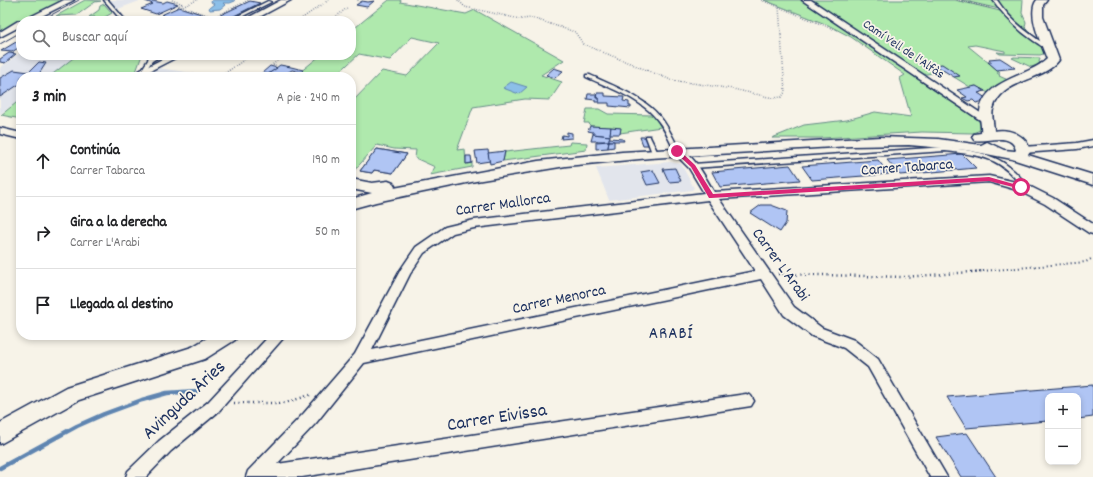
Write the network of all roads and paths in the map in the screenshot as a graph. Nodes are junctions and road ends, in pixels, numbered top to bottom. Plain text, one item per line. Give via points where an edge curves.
1 (70, 0) edge
2 (106, 0) edge
3 (172, 0) edge
4 (197, 0) edge
5 (249, 0) edge
6 (287, 0) edge
7 (328, 0) edge
8 (458, 0) edge
9 (761, 0) edge
10 (806, 0) edge
11 (957, 0) edge
12 (995, 0) edge
13 (1042, 0) edge
14 (269, 2) dead end
15 (326, 2) dead end
16 (323, 4) dead end
17 (182, 7) junction
18 (348, 7) dead end
19 (779, 7) junction
20 (1003, 11) junction
21 (36, 16) edge
22 (120, 16) edge
23 (211, 16) edge
24 (216, 16) edge
25 (240, 16) edge
26 (256, 16) edge
27 (305, 16) edge
28 (337, 16) edge
29 (16, 26) edge
30 (838, 32) dead end
31 (0, 35) edge
32 (1048, 48) junction
33 (149, 60) edge
34 (168, 60) edge
35 (244, 60) edge
36 (278, 60) edge
37 (276, 66) dead end
38 (142, 72) edge
39 (145, 72) edge
40 (227, 72) edge
41 (588, 76) dead end
42 (986, 120) junction
43 (0, 131) edge
44 (16, 135) edge
45 (986, 136) junction
46 (648, 137) dead end
47 (874, 141) junction
48 (1093, 143) edge
49 (1020, 148) junction
50 (677, 151) junction
51 (996, 151) junction
52 (655, 153) junction
53 (693, 166) junction
54 (506, 171) junction
55 (1093, 179) edge
56 (356, 186) edge
57 (1028, 191) junction
58 (711, 196) junction
59 (356, 204) edge
60 (1093, 230) edge
61 (1093, 258) edge
62 (764, 274) junction
63 (220, 340) edge
64 (273, 340) edge
65 (360, 358) junction
66 (336, 388) junction
67 (746, 401) dead end
68 (213, 407) junction
69 (0, 434) edge
70 (134, 477) edge
71 (254, 477) edge
72 (939, 477) edge

1 - 21 street
2 - 22 lane
3 - 17 path via 183,4 178,6
4 - 17 path
5 - 24 path
6 - 26 street
7 - 15 path
8 - 19 path via 465,7 520,19 532,18 575,32 584,44 671,80 773,98 782,97 785,92
9 - 19 path
10 - 42 street, Camí Vell de l'Alfàs
11 - 20 path
12 - 20 lane
13 - 32 street via 1038,5 1038,17
14 - 25 lane
16 - 27 path
17 - 23 path
18 - 28 path
19 - 30 path
20 - 32 lane via 1029,36
29 - 31 street
32 - 42 street via 1053,60 1048,66 996,92 986,109
33 - 38 lane
34 - 39 street
35 - 40 path
36 - 37 path via 272,65
41 - 50 lane via 618,90 656,115 666,127
42 - 45 street via 989,129
42 - 49 street
43 - 44 street
45 - 47 street
45 - 49 street via 998,134
45 - 51 street via 985,144
46 - 52 lane
47 - 50 street
47 - 51 street via 973,146
48 - 49 street
49 - 51 street
49 - 55 street
50 - 52 street
50 - 53 street, Carrer L'Arabi
52 - 54 street via 570,161
53 - 57 lane via 945,149 974,152 993,158 1009,167
53 - 58 street, Carrer L'Arabi
54 - 56 street via 372,188
54 - 59 street via 374,197
57 - 58 street, Carrer Tabarca via 989,179
57 - 60 street, Carrer Tabarca via 1049,201
58 - 62 street, Carrer L'Arabi
58 - 65 street, Carrer Mallorca via 474,224 449,230 420,250 405,272
61 - 62 path via 1086,262 904,278
62 - 65 street, Carrer Menorca
62 - 72 street, Carrer L'Arabi via 789,310 817,332 849,344 873,363
63 - 69 street via 198,353 73,393
64 - 68 street, Avinguda Àries
65 - 66 street, Carrer Mallorca
66 - 68 path via 286,403 232,403
66 - 71 street, Carrer Mallorca
67 - 71 street, Carrer Eivissa
68 - 70 street, Avinguda Àries via 165,446

